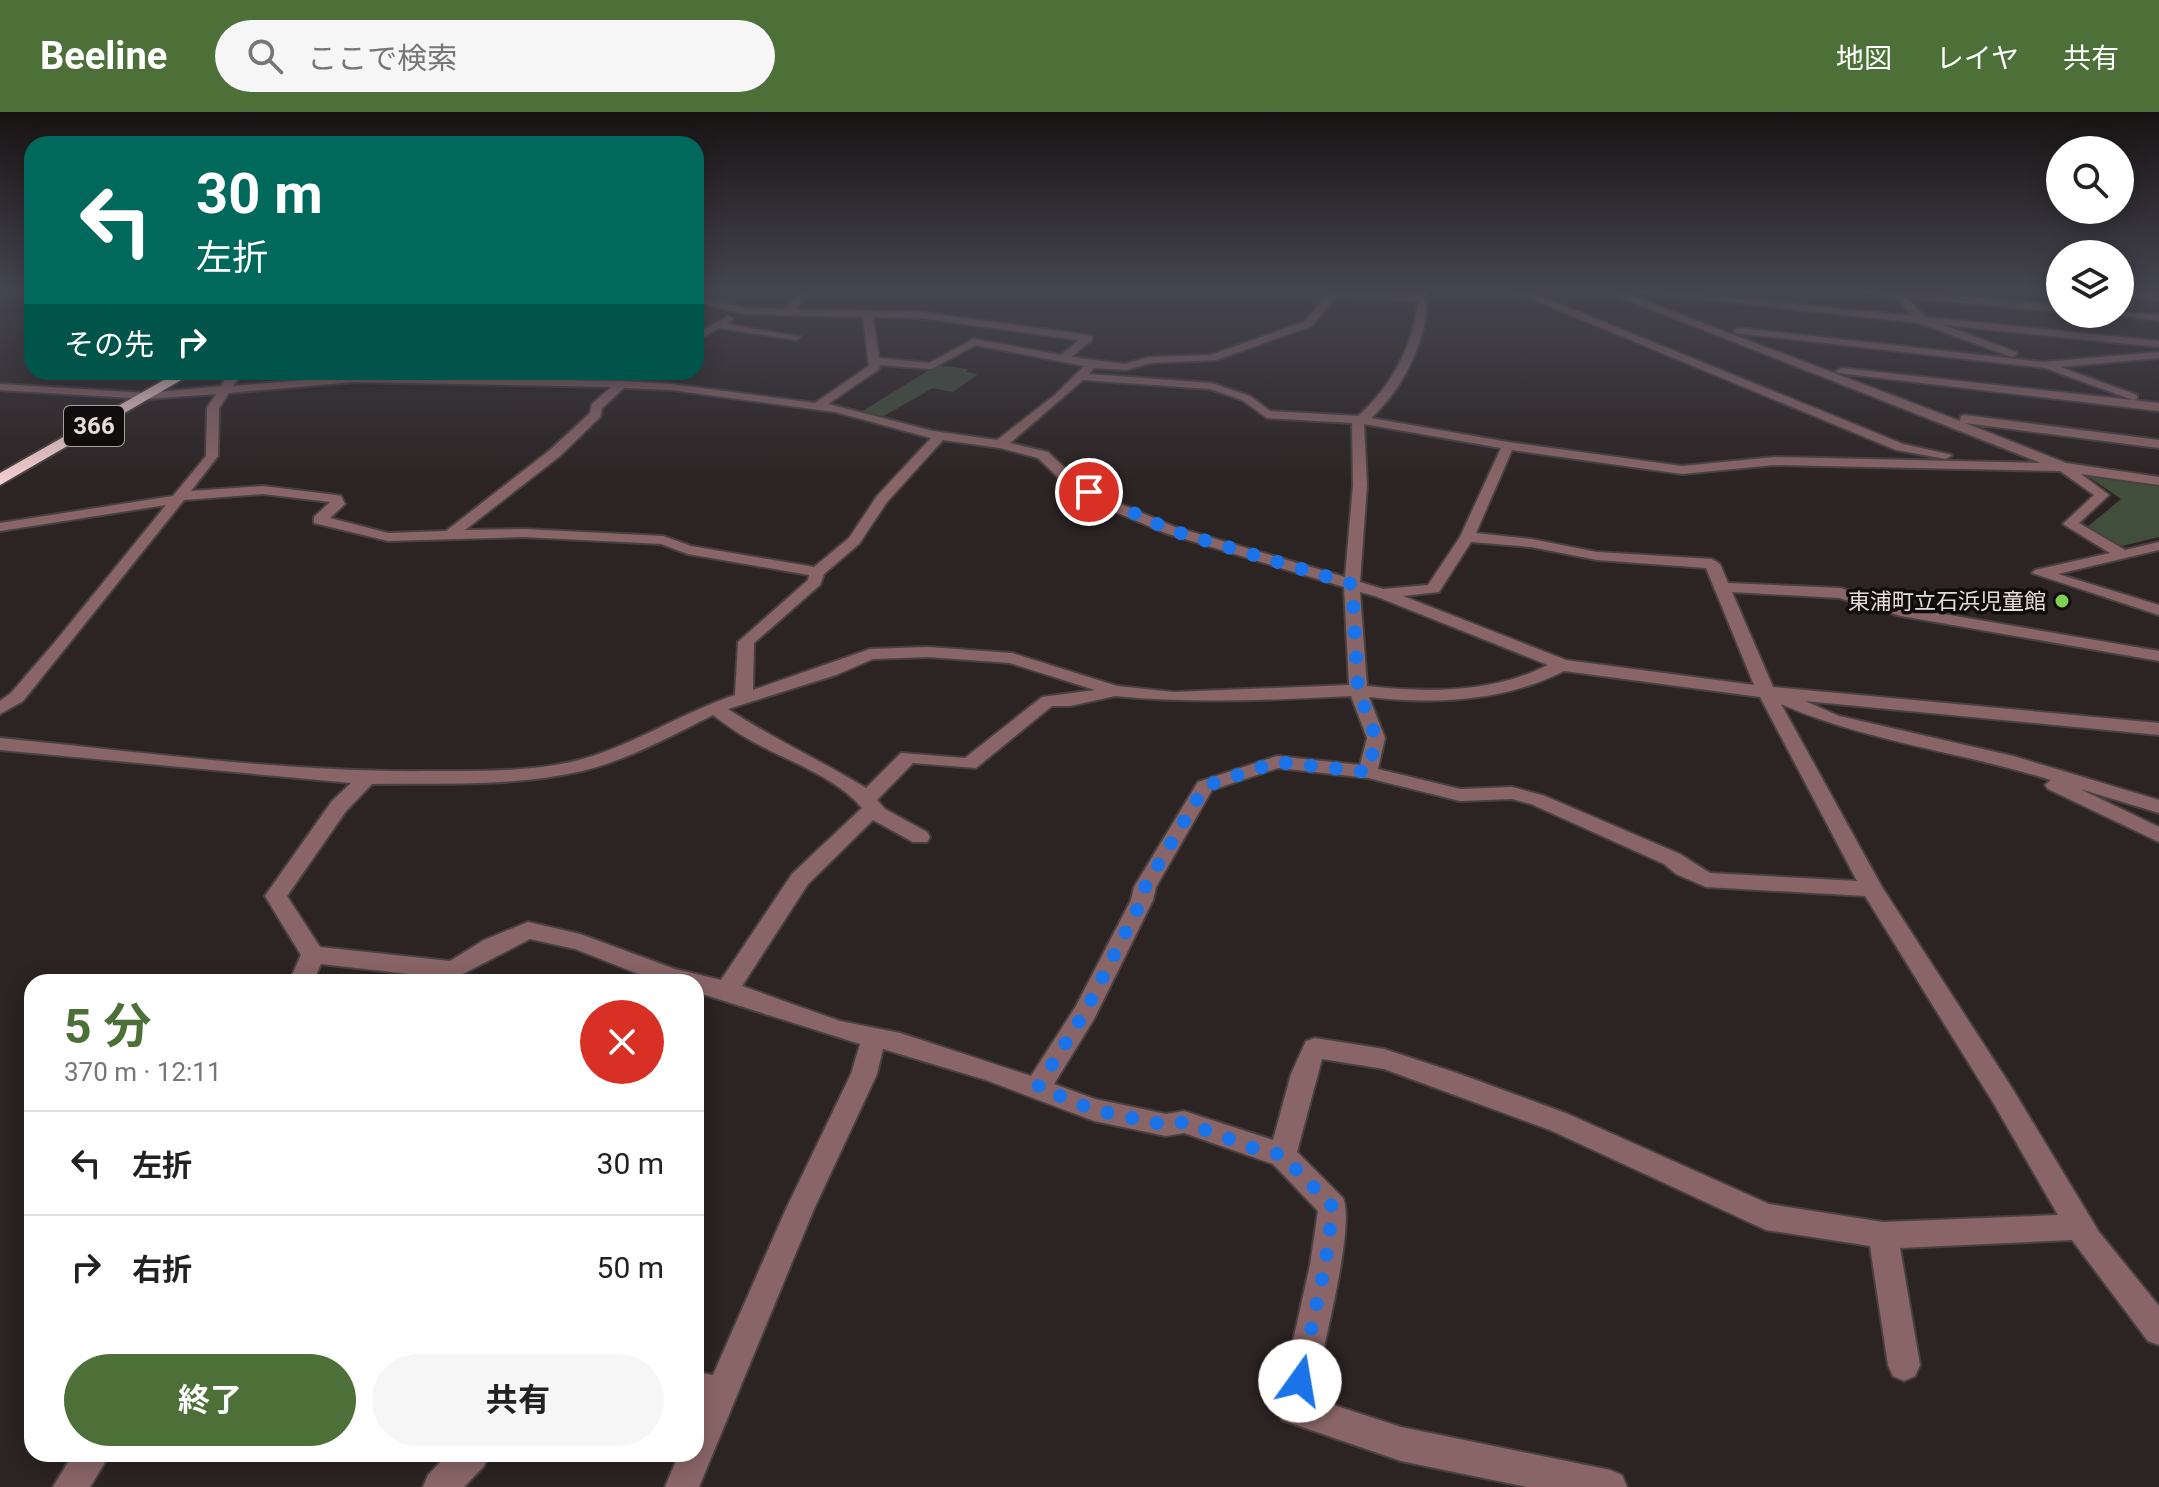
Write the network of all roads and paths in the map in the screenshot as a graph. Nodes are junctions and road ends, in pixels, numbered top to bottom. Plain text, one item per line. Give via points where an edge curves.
1 (875, 355) edge
2 (946, 355) edge
3 (1048, 355) edge
4 (1067, 355) edge
5 (1220, 355) edge
6 (1406, 355) edge
7 (1671, 355) edge
8 (1779, 355) edge
9 (1956, 355) edge
10 (2017, 355) edge
11 (2157, 355) edge
12 (1064, 358) junction
13 (876, 361) junction
14 (1092, 364) junction
15 (2044, 365) junction
16 (1811, 368) junction
17 (1082, 377) junction
18 (174, 380) edge
19 (232, 380) edge
20 (341, 380) edge
21 (397, 380) edge
22 (574, 380) edge
23 (630, 380) edge
24 (571, 384) junction
25 (625, 384) junction
26 (0, 387) edge
27 (227, 389) junction
28 (147, 396) junction
29 (2159, 396) edge
30 (2135, 398) junction
31 (816, 407) junction
32 (2159, 407) edge
33 (1938, 416) junction
34 (1362, 420) junction
35 (940, 436) junction
36 (1000, 444) junction
37 (2159, 444) edge
38 (1508, 446) junction
39 (2036, 456) junction
40 (1970, 457) junction
41 (2063, 467) junction
42 (0, 480) edge
43 (2159, 481) edge
44 (181, 498) junction
45 (0, 527) edge
46 (450, 535) junction
47 (1467, 537) junction
48 (2159, 546) edge
49 (2123, 555) junction
50 (817, 572) junction
51 (1352, 584) junction
52 (1721, 587) junction
53 (1381, 593) junction
54 (2159, 610) edge
55 (2159, 656) edge
56 (1562, 665) junction
57 (1358, 690) junction
58 (1765, 690) junction
59 (1115, 691) junction
60 (744, 697) junction
61 (714, 708) junction
62 (0, 709) edge
63 (2159, 729) edge
64 (0, 744) edge
65 (2006, 760) junction
66 (1368, 772) junction
67 (367, 778) junction
68 (870, 804) junction
69 (2159, 807) edge
70 (2159, 835) edge
71 (920, 837) dead end
72 (1872, 889) junction
73 (313, 955) junction
74 (305, 974) edge
75 (663, 974) edge
76 (704, 984) edge
77 (727, 990) junction
78 (874, 1038) junction
79 (1038, 1087) junction
80 (1282, 1155) junction
81 (2079, 1227) junction
82 (1883, 1235) junction
83 (2159, 1330) edge
84 (1904, 1365) dead end
85 (708, 1390) edge
86 (704, 1411) edge
87 (87, 1462) edge
88 (464, 1462) edge
89 (693, 1462) edge
90 (70, 1487) edge
91 (440, 1487) edge
92 (682, 1487) edge
93 (1610, 1487) edge

1 - 13 street
2 - 13 street via 931,366
3 - 12 street
4 - 12 street
5 - 14 street via 1149,360 1126,367
6 - 34 street via 1379,403
7 - 40 street via 1900,447
8 - 16 street
9 - 15 street
10 - 15 street
11 - 15 street
12 - 14 street
13 - 31 street via 865,375
14 - 17 street
15 - 30 street
16 - 32 street
16 - 33 street
17 - 34 street via 1203,385 1231,391 1267,414
17 - 36 street
18 - 28 highway, 366
19 - 27 street
20 - 27 street
21 - 24 street
22 - 24 street
23 - 25 street
24 - 25 street
25 - 31 street
25 - 46 street via 555,453
26 - 28 street
27 - 28 street
27 - 44 street via 213,408 212,456
28 - 42 highway, 366
29 - 30 street
30 - 32 street
31 - 35 street
33 - 37 street
33 - 39 street
34 - 38 street
34 - 51 street via 1357,424 1360,485
35 - 36 street
35 - 50 street via 882,499 854,541
36 - 51 street via 1043,455 1096,496 1170,530
38 - 41 street via 1682,470 1774,461
38 - 47 street
39 - 40 street
39 - 41 street
40 - 41 street
41 - 43 street
41 - 49 street via 2102,495 2070,524
44 - 45 street
44 - 46 street via 263,490 336,499 338,504 319,520 388,537
44 - 62 street via 61,646
46 - 50 street via 663,540 688,550
47 - 52 street via 1597,556 1712,564
47 - 53 street via 1433,589
48 - 49 street
49 - 54 street via 2040,573
50 - 60 street via 815,582 746,642
51 - 53 street
51 - 57 street
52 - 55 street via 1840,593 1901,611
52 - 58 street
53 - 56 street
56 - 57 street via 1532,680 1486,691 1407,696
56 - 58 street
57 - 59 street via 1239,697
57 - 66 street via 1376,738
58 - 63 street
58 - 65 street via 1833,720
58 - 72 street
59 - 60 street via 1012,658 928,652 870,654
59 - 68 street via 1048,701 969,764 908,757
60 - 61 street
61 - 67 street via 579,766 494,777
61 - 68 street
64 - 67 street
65 - 69 street
65 - 70 street
66 - 72 street via 1460,795 1512,793 1538,800 1672,859 1706,880
66 - 79 street via 1277,762 1205,786 1145,887 1085,1012
67 - 73 street via 339,806 276,896
68 - 71 street
68 - 77 street via 800,879
72 - 81 street
73 - 74 street
73 - 75 street via 453,970 528,930 580,942
76 - 77 street
77 - 78 street via 813,1023
78 - 79 street
78 - 85 street via 864,1074
79 - 80 street via 1094,1110 1166,1125 1184,1122
80 - 82 street via 1304,1067 1315,1048 1384,1059 1448,1080 1559,1122 1766,1217
80 - 93 street via 1333,1207 1294,1408 1401,1444
81 - 82 street
81 - 83 street
82 - 84 street
85 - 86 street
87 - 90 street
88 - 91 street
89 - 92 street

